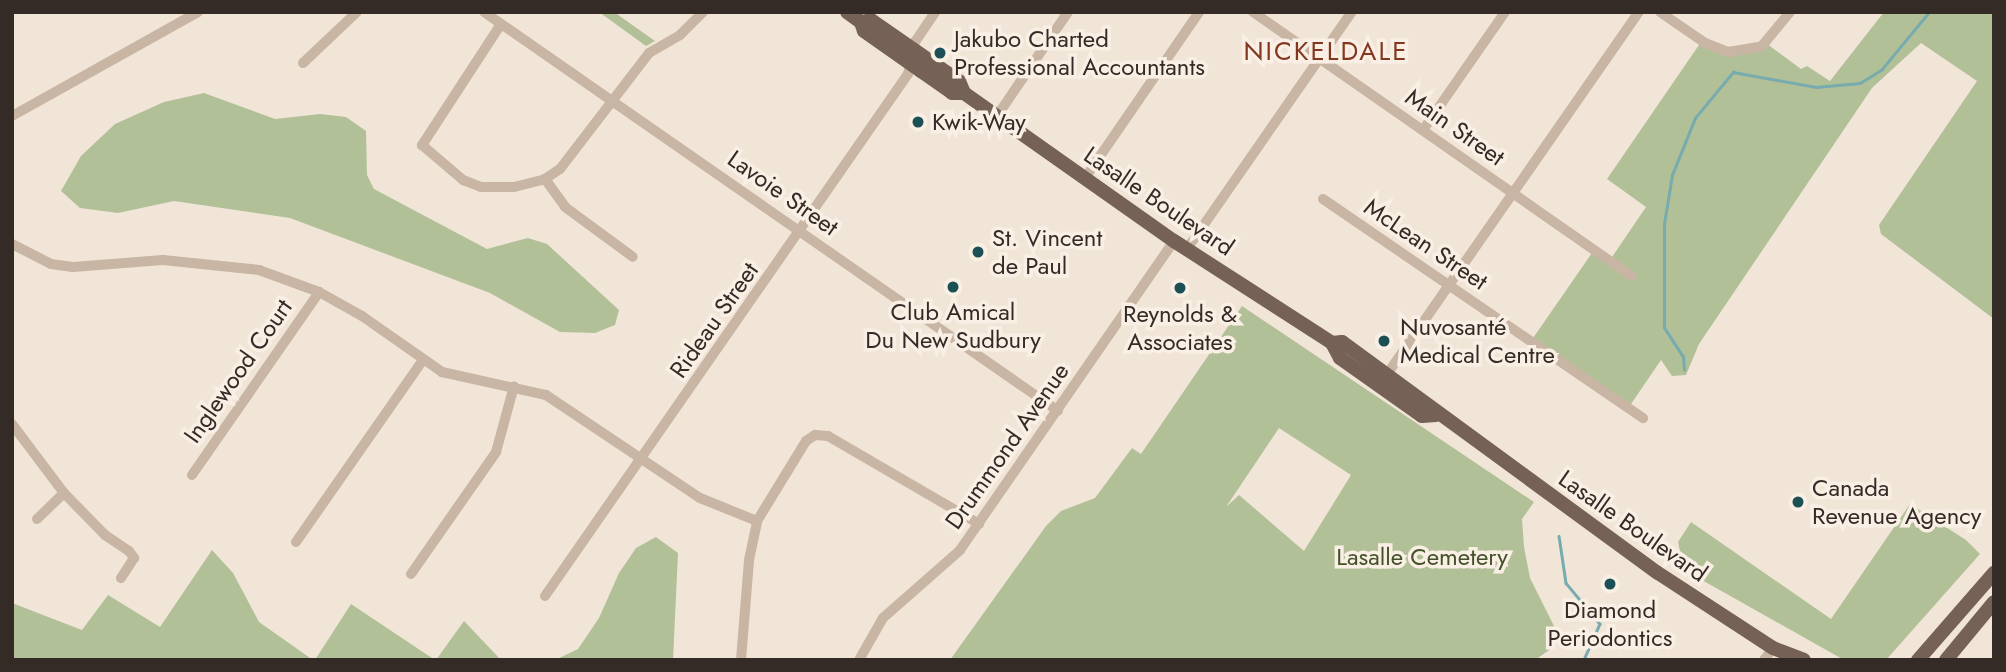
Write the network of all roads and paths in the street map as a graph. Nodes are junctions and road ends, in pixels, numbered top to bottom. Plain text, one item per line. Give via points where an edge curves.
1 (198, 12) edge
2 (357, 12) edge
3 (484, 12) edge
4 (703, 12) edge
5 (847, 12) edge
6 (935, 12) edge
7 (1068, 12) edge
8 (1199, 12) edge
9 (1252, 12) edge
10 (1352, 12) edge
11 (1504, 12) edge
12 (1639, 12) edge
13 (1660, 12) edge
14 (1790, 12) edge
15 (861, 22) junction
16 (501, 24) junction
17 (914, 49) junction
18 (1320, 59) junction
19 (303, 62) dead end
20 (910, 64) junction
21 (964, 93) junction
22 (610, 99) junction
23 (12, 116) edge
24 (997, 116) junction
25 (1423, 130) junction
26 (1085, 178) junction
27 (545, 179) junction
28 (1513, 193) junction
29 (1324, 199) dead end
30 (802, 231) junction
31 (1174, 241) junction
32 (12, 244) edge
33 (1187, 249) junction
34 (633, 257) dead end
35 (1632, 276) dead end
36 (1449, 285) junction
37 (319, 292) junction
38 (423, 360) junction
39 (1383, 380) junction
40 (514, 386) junction
41 (1058, 411) junction
42 (1643, 418) dead end
43 (12, 424) edge
44 (643, 458) junction
45 (191, 475) dead end
46 (64, 493) junction
47 (37, 519) dead end
48 (757, 521) junction
49 (979, 524) junction
50 (296, 542) dead end
51 (1994, 573) edge
52 (411, 574) dead end
53 (121, 578) dead end
54 (545, 596) dead end
55 (1994, 602) edge
56 (1943, 631) junction
57 (1768, 654) edge
58 (741, 660) edge
59 (859, 660) edge
60 (1784, 660) edge
61 (1804, 660) edge
62 (1906, 660) edge
63 (1918, 660) edge
64 (1947, 660) edge

1 - 23 street
2 - 19 street
3 - 16 street, Lavoie Street
4 - 22 street via 680,34 649,53
5 - 15 main road, Lasalle Boulevard
6 - 17 street, Rideau Street
7 - 24 street
8 - 26 street
9 - 18 street, Main Street
10 - 18 street
11 - 25 street
12 - 28 street
13 - 14 street via 1705,43 1729,52 1762,46
15 - 17 main road, Lasalle Boulevard via 871,20
15 - 20 main road, Lasalle Boulevard via 864,31
16 - 22 street, Lavoie Street
16 - 27 street via 422,145 463,180 481,187 514,187
17 - 20 street, Rideau Street
17 - 21 main road, Lasalle Boulevard via 959,81
18 - 25 street, Main Street
18 - 33 street
20 - 21 main road, Lasalle Boulevard via 952,93
20 - 30 street, Rideau Street via 908,75
21 - 24 main road, Lasalle Boulevard
22 - 27 street via 560,169
22 - 30 street, Lavoie Street
24 - 26 main road, Lasalle Boulevard
25 - 28 street, Main Street
26 - 31 main road, Lasalle Boulevard
27 - 34 street via 565,207
28 - 35 street, Main Street
28 - 36 street
29 - 36 street, McLean Street
30 - 41 street, Lavoie Street
30 - 44 street, Rideau Street
31 - 33 main road, Lasalle Boulevard
31 - 41 street, Drummond Avenue
32 - 37 street via 62,266 211,261 258,270
33 - 39 main road, Lasalle Boulevard via 1332,343 1342,342
36 - 39 street
36 - 42 street, McLean Street
37 - 38 street
37 - 45 street, Inglewood Court
38 - 40 street via 464,380
38 - 50 street
39 - 57 main road, Lasalle Boulevard via 1429,404 1436,415
40 - 44 street via 546,395
40 - 52 street via 496,452
41 - 49 street, Drummond Avenue
43 - 46 street
44 - 48 street via 700,498
44 - 54 street, Rideau Street
46 - 47 street
46 - 53 street via 134,558
48 - 49 street via 806,441 815,435 828,436
48 - 58 street
49 - 59 street, Drummond Avenue via 960,550 883,618
51 - 56 main road
55 - 64 main road
56 - 62 main road
56 - 63 main road
57 - 60 main road, Lasalle Boulevard
57 - 61 main road, Lasalle Boulevard

